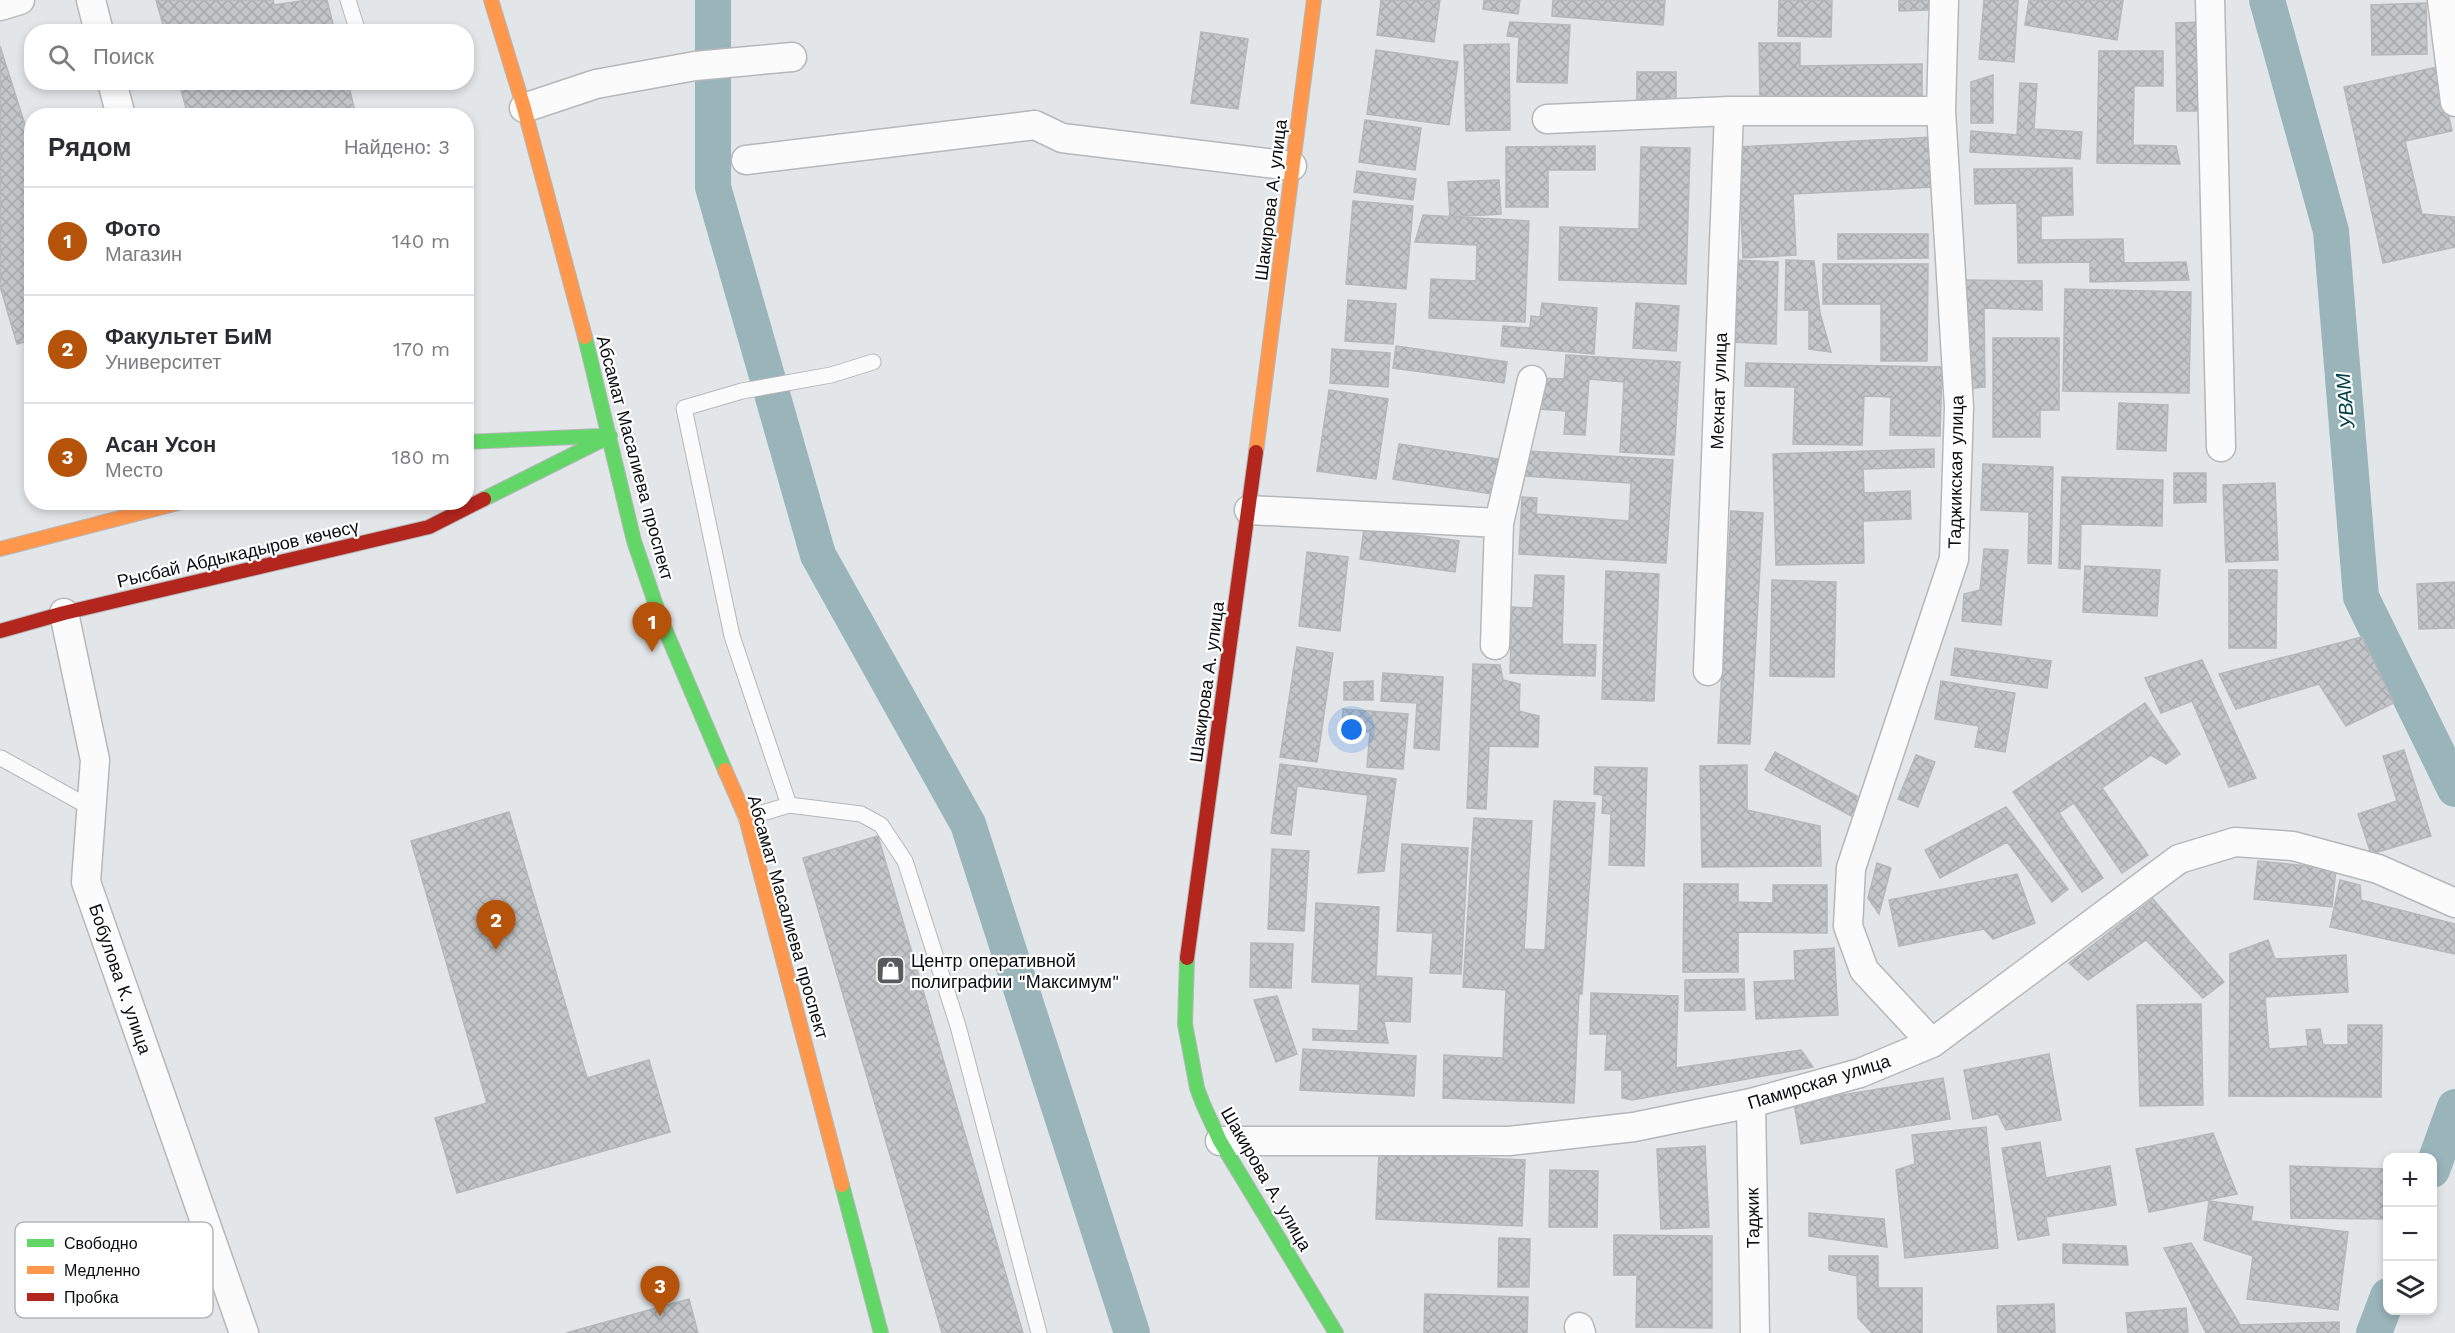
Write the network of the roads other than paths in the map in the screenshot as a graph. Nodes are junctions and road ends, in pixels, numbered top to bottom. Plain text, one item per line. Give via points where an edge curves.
1 (20, 0) edge
2 (91, 0) edge
3 (348, 0) edge
4 (491, 0) edge
5 (1314, 0) edge
6 (1944, 0) edge
7 (2210, 0) edge
8 (2442, 0) edge
9 (0, 6) edge
10 (97, 24) edge
11 (356, 24) edge
12 (792, 57) dead end
13 (114, 90) edge
14 (2455, 102) edge
15 (119, 108) edge
16 (524, 108) junction
17 (1729, 111) junction
18 (1941, 111) junction
19 (1547, 119) dead end
20 (746, 160) dead end
21 (1292, 166) junction
22 (873, 362) dead end
23 (1532, 380) dead end
24 (610, 436) junction
25 (474, 442) edge
26 (2221, 447) dead end
27 (474, 504) edge
28 (151, 510) edge
29 (463, 510) edge
30 (1249, 510) junction
31 (1499, 523) junction
32 (0, 549) edge
33 (64, 614) junction
34 (0, 632) edge
35 (1495, 645) dead end
36 (1708, 671) dead end
37 (1, 758) edge
38 (789, 805) junction
39 (91, 808) junction
40 (746, 818) junction
41 (2453, 903) edge
42 (1932, 1043) junction
43 (1751, 1103) junction
44 (1220, 1141) junction
45 (205, 1222) edge
46 (213, 1245) edge
47 (244, 1333) edge
48 (881, 1333) edge
49 (1039, 1333) edge
50 (1336, 1333) edge
51 (1755, 1333) edge

1 - 9 street
2 - 10 street
3 - 11 lane
4 - 16 main road, Абсамат Масалиева проспект
5 - 21 main road, Шакирова А. улица
6 - 18 street, Таджикская улица
7 - 26 street
8 - 14 street
12 - 16 street via 695,66 596,84
13 - 15 street
16 - 24 main road, Абсамат Масалиева проспект
17 - 18 street
17 - 19 street
17 - 36 street, Мехнат улица
18 - 42 street, Таджикская улица via 1959,407 1954,559 1851,868 1848,926 1864,970
20 - 21 street via 1035,125 1062,138
21 - 30 main road, Шакирова А. улица
22 - 38 lane via 684,408 732,636
23 - 31 street
24 - 25 main road
24 - 27 main road, Рысбай Абдыкадыров көчөсү
24 - 40 main road, Абсамат Масалиева проспект via 634,541 661,620
28 - 32 main road
29 - 33 main road, Рысбай Абдыкадыров көчөсү via 429,527
30 - 31 street
30 - 44 main road, Шакирова А. улица via 1187,959 1185,1024 1197,1088
31 - 35 street
33 - 34 main road, Рысбай Абдыкадыров көчөсү
33 - 39 street, Бобулова К. улица via 95,760
37 - 39 lane
38 - 40 lane
38 - 49 lane via 861,814 881,825 905,861 958,1026
39 - 45 street, Бобулова К. улица via 86,882
40 - 48 main road, Абсамат Масалиева проспект
41 - 42 street, Памирская улица via 2378,869 2293,846 2235,842 2179,860
42 - 43 street, Памирская улица via 1860,1073
43 - 44 street, Памирская улица via 1634,1127 1509,1141
43 - 51 street, Таджик
44 - 50 main road, Шакирова А. улица
46 - 47 street, Бобулова К. улица

